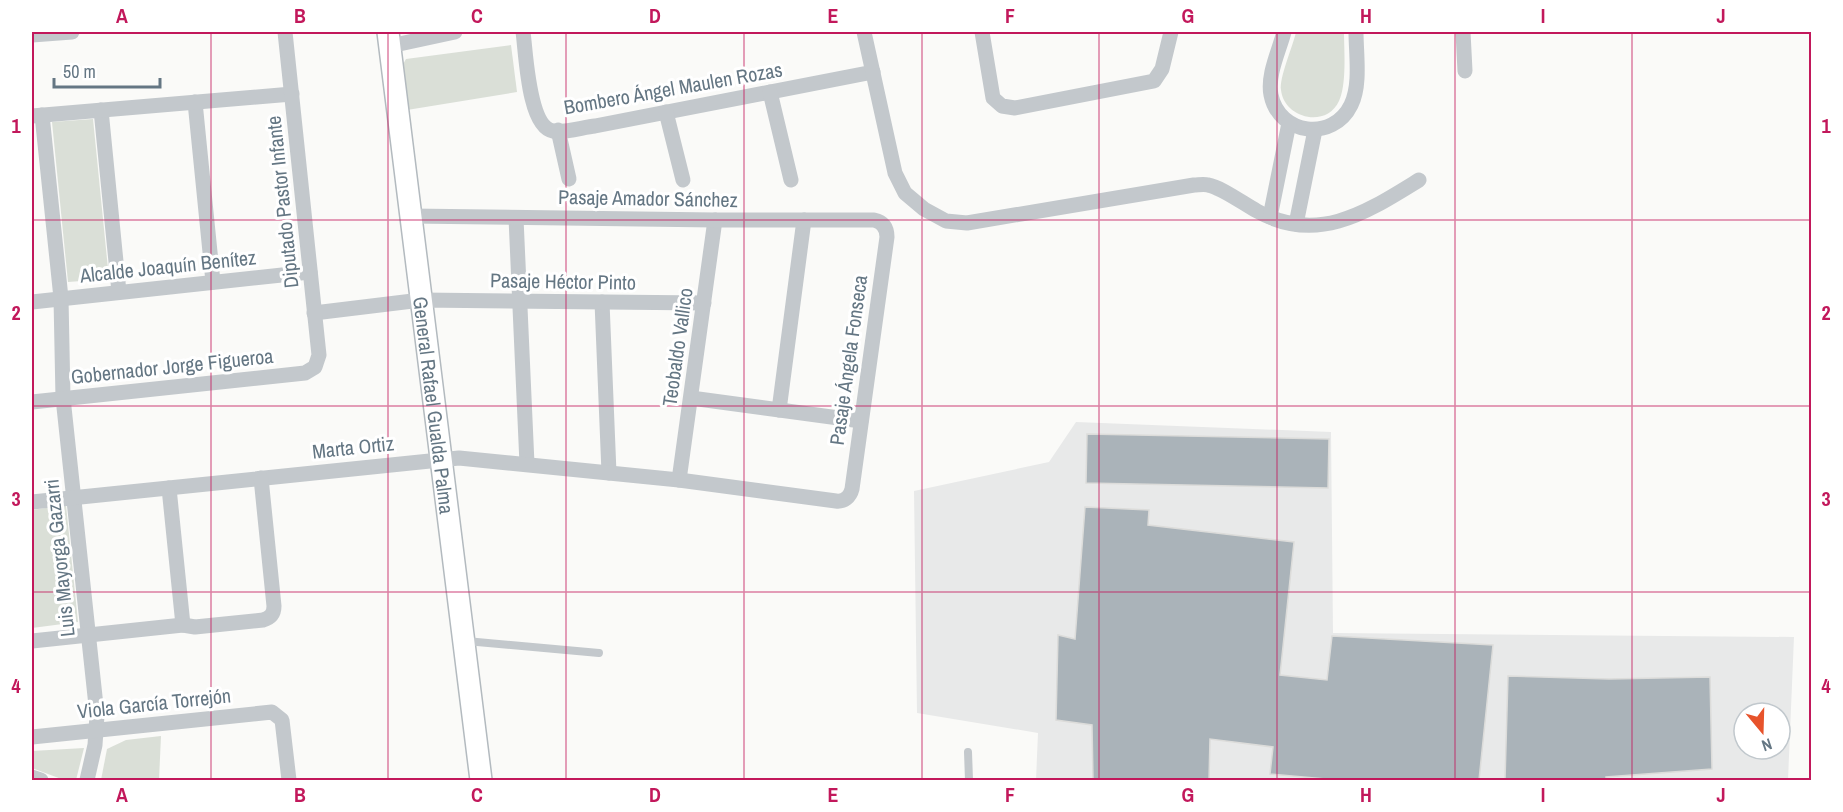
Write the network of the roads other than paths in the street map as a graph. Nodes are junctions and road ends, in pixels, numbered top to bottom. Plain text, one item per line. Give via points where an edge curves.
1 (72, 32) edge
2 (285, 32) edge
3 (455, 32) edge
4 (523, 32) edge
5 (864, 32) edge
6 (982, 32) edge
7 (1171, 32) edge
8 (1284, 32) edge
9 (1356, 32) edge
10 (1463, 32) edge
11 (32, 35) edge
12 (389, 39) edge
13 (1465, 71) dead end
14 (873, 72) junction
15 (770, 92) junction
16 (292, 94) junction
17 (195, 102) junction
18 (101, 110) junction
19 (666, 112) junction
20 (37, 116) edge
21 (1289, 123) junction
22 (558, 130) junction
23 (1315, 130) junction
24 (569, 179) dead end
25 (683, 180) dead end
26 (791, 180) dead end
27 (1419, 180) dead end
28 (410, 216) junction
29 (1269, 217) junction
30 (516, 218) junction
31 (715, 220) junction
32 (804, 220) junction
33 (1296, 224) junction
34 (884, 225) joint
35 (310, 272) junction
36 (213, 282) junction
37 (119, 292) junction
38 (61, 298) junction
39 (421, 300) junction
40 (32, 302) edge
41 (520, 302) junction
42 (602, 302) junction
43 (704, 303) junction
44 (314, 313) junction
45 (315, 367) joint
46 (63, 398) junction
47 (691, 398) junction
48 (32, 402) edge
49 (779, 410) junction
50 (861, 421) junction
51 (442, 458) junction
52 (527, 465) junction
53 (609, 473) junction
54 (261, 478) junction
55 (679, 480) junction
56 (170, 488) junction
57 (73, 498) junction
58 (847, 498) joint
59 (32, 502) edge
60 (183, 625) junction
61 (88, 634) junction
62 (32, 641) edge
63 (463, 641) junction
64 (599, 652) dead end
65 (97, 730) junction
66 (32, 737) edge
67 (968, 752) dead end
68 (32, 777) edge
69 (41, 780) edge
70 (87, 780) edge
71 (290, 780) edge
72 (481, 780) edge
73 (969, 780) edge

1 - 11 street
2 - 16 street, Diputado Pastor Infante
3 - 12 street
4 - 22 street, Bombero Ángel Maulen Rozas via 534,110 544,127
5 - 14 street
6 - 7 street via 992,95 998,104 1010,108 1154,81 1162,69
8 - 21 street via 1270,88 1277,112
9 - 23 street via 1351,106 1339,120
10 - 13 street
12 - 28 main road, General Rafael Gualda Palma
14 - 15 street, Bombero Ángel Maulen Rozas
14 - 29 street via 895,173 905,193 945,221 968,223 1209,184
15 - 19 street, Bombero Ángel Maulen Rozas
15 - 26 street
16 - 17 street
16 - 35 street, Diputado Pastor Infante
17 - 18 street
17 - 36 street
18 - 20 street
18 - 37 street
19 - 22 street, Bombero Ángel Maulen Rozas
19 - 25 street
20 - 38 street, Luis Mayorga Gazarri
21 - 23 street
21 - 29 street
22 - 24 street
23 - 33 street
27 - 33 street via 1370,210 1343,221
28 - 30 street, Pasaje Amador Sánchez
28 - 39 main road, General Rafael Gualda Palma
29 - 33 street
30 - 31 street, Pasaje Amador Sánchez
30 - 41 street
31 - 32 street, Pasaje Amador Sánchez
31 - 43 street, Teobaldo Vallico
32 - 34 street, Pasaje Amador Sánchez via 873,220
32 - 49 street
34 - 50 street, Pasaje Ángela Fonseca via 886,237
35 - 36 street, Alcalde Joaquín Benítez
35 - 44 street, Diputado Pastor Infante
36 - 37 street, Alcalde Joaquín Benítez
37 - 38 street, Alcalde Joaquín Benítez
38 - 40 street, Alcalde Joaquín Benítez
38 - 46 street, Luis Mayorga Gazarri
39 - 41 street, Pasaje Héctor Pinto
39 - 44 street, Pasaje Héctor Pinto
39 - 51 main road, General Rafael Gualda Palma
41 - 42 street, Pasaje Héctor Pinto
41 - 52 street
42 - 43 street, Pasaje Héctor Pinto
42 - 53 street
43 - 47 street, Teobaldo Vallico
44 - 45 street, Diputado Pastor Infante via 319,356
45 - 46 street, Gobernador Jorge Figueroa via 305,373
46 - 48 street, Gobernador Jorge Figueroa
46 - 57 street, Luis Mayorga Gazarri
47 - 49 street
47 - 55 street, Teobaldo Vallico
49 - 50 street
50 - 58 street, Pasaje Ángela Fonseca via 852,489
51 - 52 street, Marta Ortiz
51 - 54 street, Marta Ortiz
51 - 63 main road, General Rafael Gualda Palma
52 - 53 street, Marta Ortiz
53 - 55 street, Marta Ortiz
54 - 56 street, Marta Ortiz
54 - 60 street via 273,612 262,620
55 - 58 street, Marta Ortiz via 836,501
56 - 57 street, Marta Ortiz
56 - 60 street
57 - 59 street, Marta Ortiz
57 - 61 street, Luis Mayorga Gazarri
60 - 61 street
61 - 62 street
61 - 65 street, Luis Mayorga Gazarri
63 - 64 lane
63 - 72 main road, General Rafael Gualda Palma
65 - 66 street, Viola García Torrejón
65 - 70 street, Luis Mayorga Gazarri
65 - 71 street, Viola García Torrejón via 268,712 279,716 284,726
67 - 73 lane
68 - 69 street

